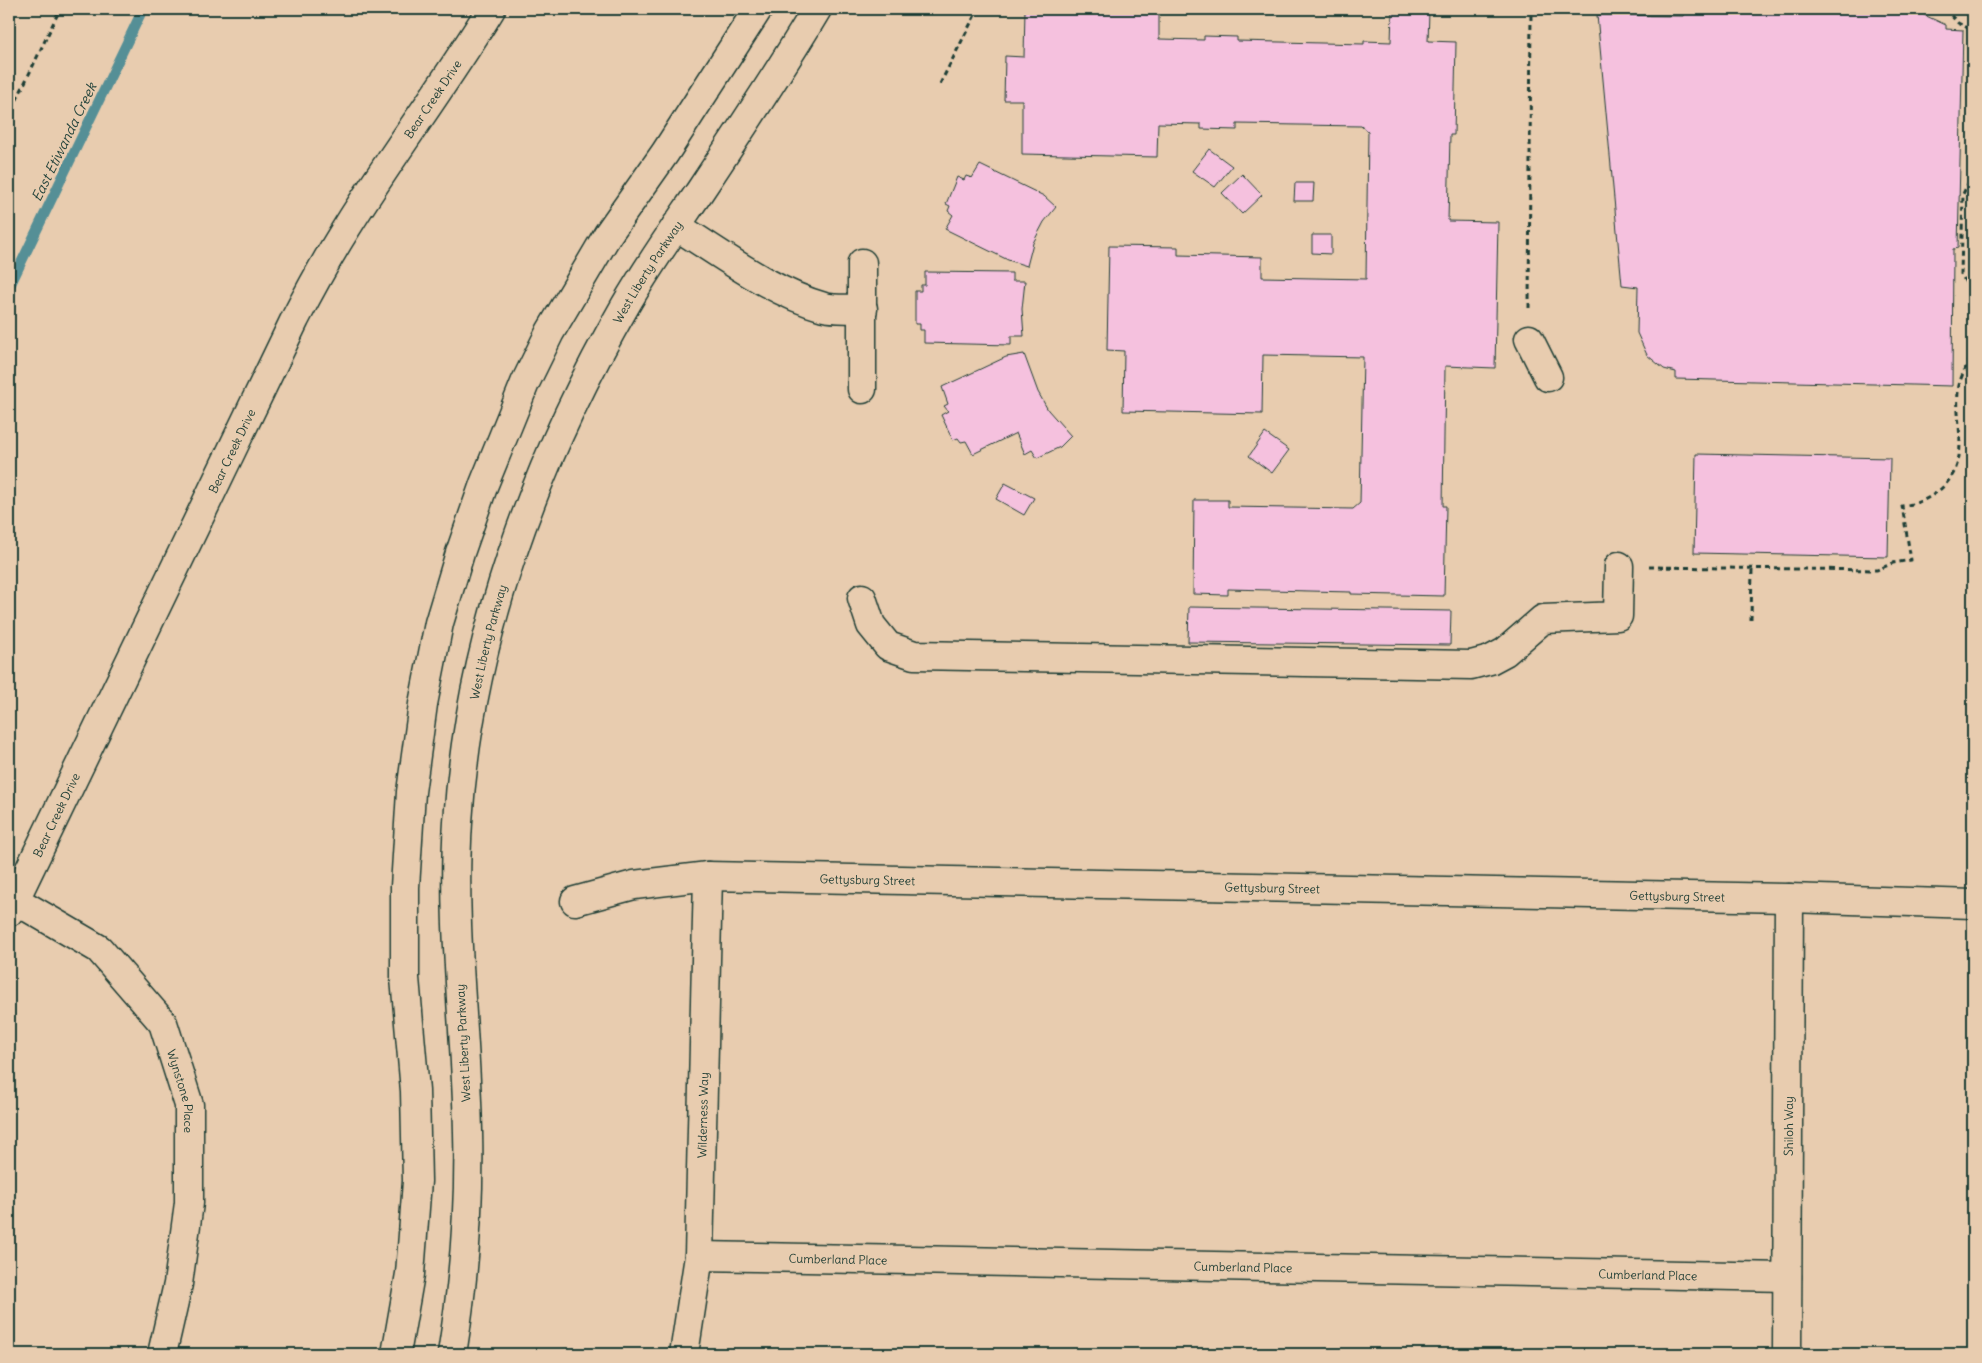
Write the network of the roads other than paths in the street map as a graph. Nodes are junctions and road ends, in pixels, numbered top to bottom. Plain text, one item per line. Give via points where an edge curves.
1 (491, 9) edge
2 (758, 9) edge
3 (817, 9) edge
4 (676, 226) junction
5 (862, 263) dead end
6 (862, 309) junction
7 (1529, 339) road end
8 (1548, 377) dead end
9 (862, 389) dead end
10 (1619, 566) road end
11 (862, 598) dead end
12 (708, 876) junction
13 (1788, 898) junction
14 (574, 901) dead end
15 (1973, 904) edge
16 (12, 906) edge
17 (699, 1256) junction
18 (1787, 1277) junction
19 (162, 1354) edge
20 (396, 1354) edge
21 (452, 1354) edge
22 (684, 1354) edge
23 (1787, 1354) edge

1 - 16 street, Bear Creek Drive via 321,269
2 - 20 street via 666,153 608,234 550,332 503,433 439,622 411,792 405,978 415,1091 418,1181 411,1266
3 - 4 street, West Liberty Parkway
4 - 6 street via 794,296 826,308
4 - 21 street, West Liberty Parkway via 627,303 572,406 552,451 510,560 467,731 456,866 468,1131 468,1220
5 - 6 street
6 - 9 street
7 - 8 street
10 - 11 street via 1618,616 1543,619 1505,652 1472,665 914,655 888,646 871,625
12 - 13 street, Gettysburg Street
12 - 14 street, Gettysburg Street via 634,885
12 - 17 street, Wilderness Way
13 - 15 street, Gettysburg Street
13 - 18 street, Shiloh Way
16 - 19 street, Wynstone Place via 99,949 163,1023 189,1105 189,1202 178,1284
17 - 18 street, Cumberland Place
17 - 22 street, Wilderness Way
18 - 23 street, Shiloh Way

